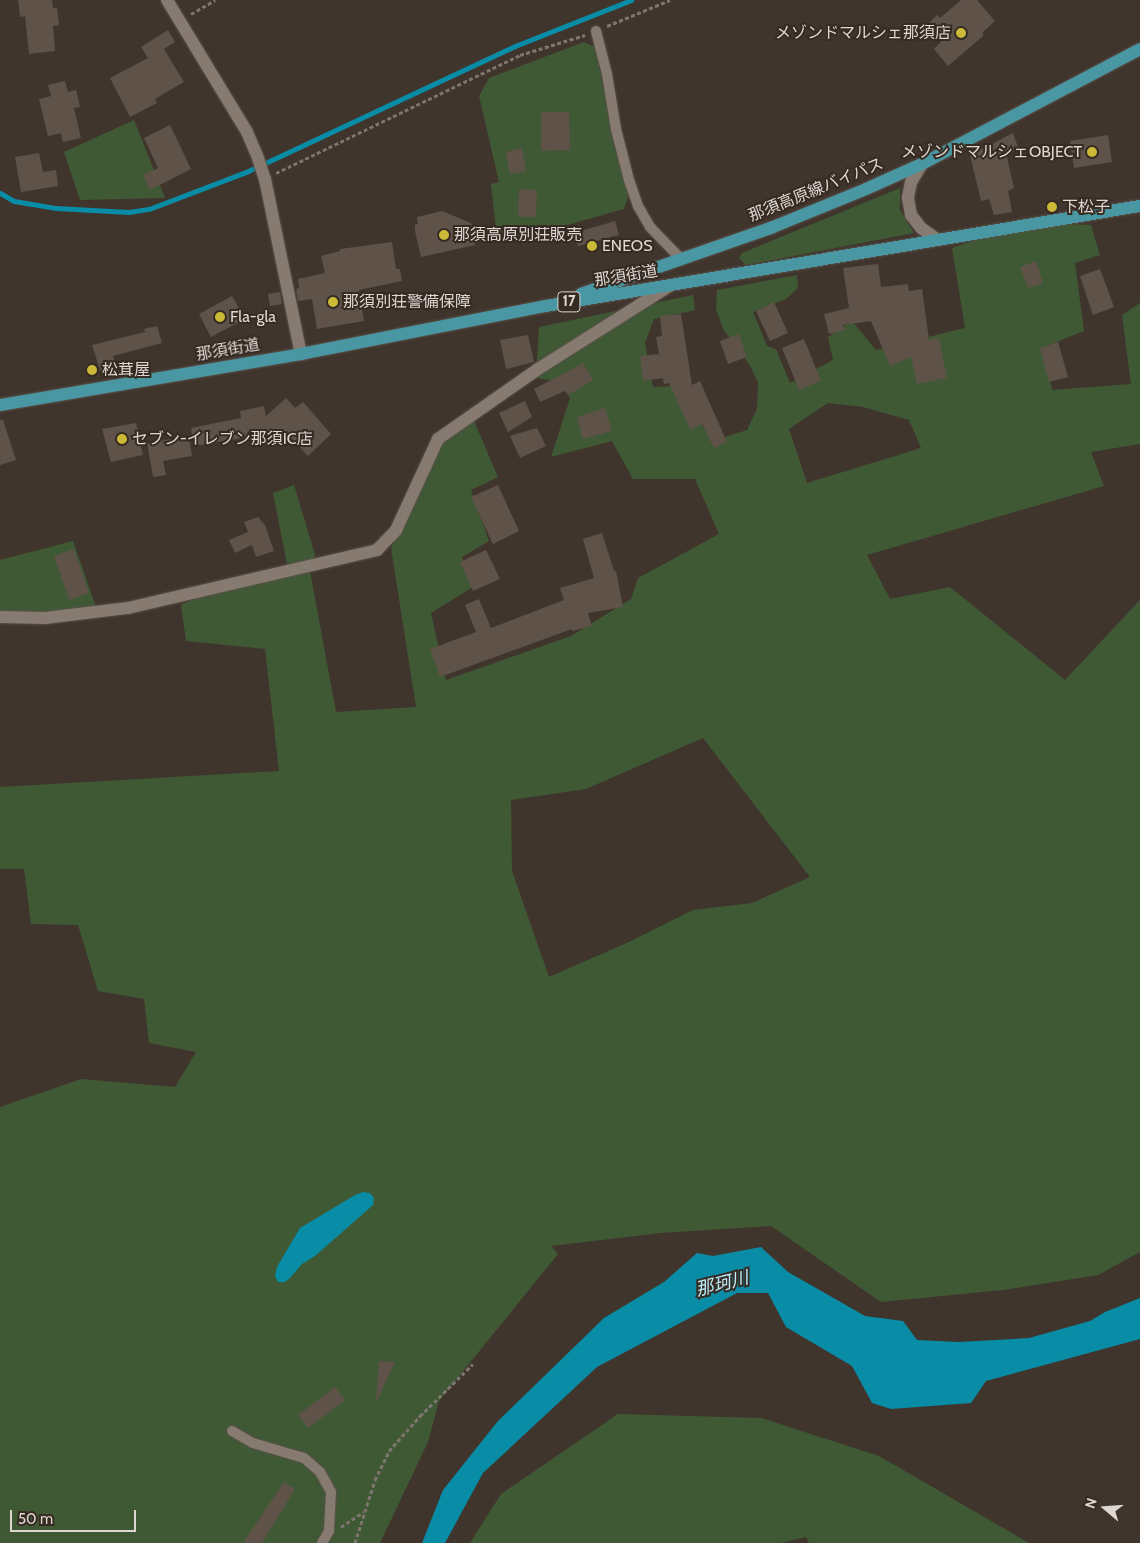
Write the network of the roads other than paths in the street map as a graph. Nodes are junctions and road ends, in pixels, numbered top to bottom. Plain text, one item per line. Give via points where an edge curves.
1 (167, 0) edge
2 (596, 31) road end
3 (1140, 49) edge
4 (922, 164) junction
5 (1140, 206) edge
6 (938, 240) junction
7 (682, 260) junction
8 (671, 285) junction
9 (546, 306) junction
10 (301, 354) junction
11 (0, 405) edge
12 (0, 617) edge
13 (232, 1431) dead end
14 (322, 1543) edge

1 - 10 street via 247,132 257,155
2 - 7 lane via 625,163 638,206 650,227
3 - 4 main road, 那須高原線バイパス / 17
4 - 6 street via 911,182 908,198 912,215
4 - 7 main road, 那須高原線バイパス / 17 via 773,227
5 - 6 main road, 那須街道 / 17
6 - 8 main road, 那須街道 / 17
7 - 9 main road, 那須高原線バイパス / 17
8 - 9 main road, 那須街道 / 17
8 - 12 street via 538,368 438,439 396,530 377,550 128,608 44,618
9 - 10 main road, 那須街道 / 17
10 - 11 main road, 那須街道 / 17
13 - 14 lane via 253,1444 304,1458 320,1472 332,1492 329,1531

